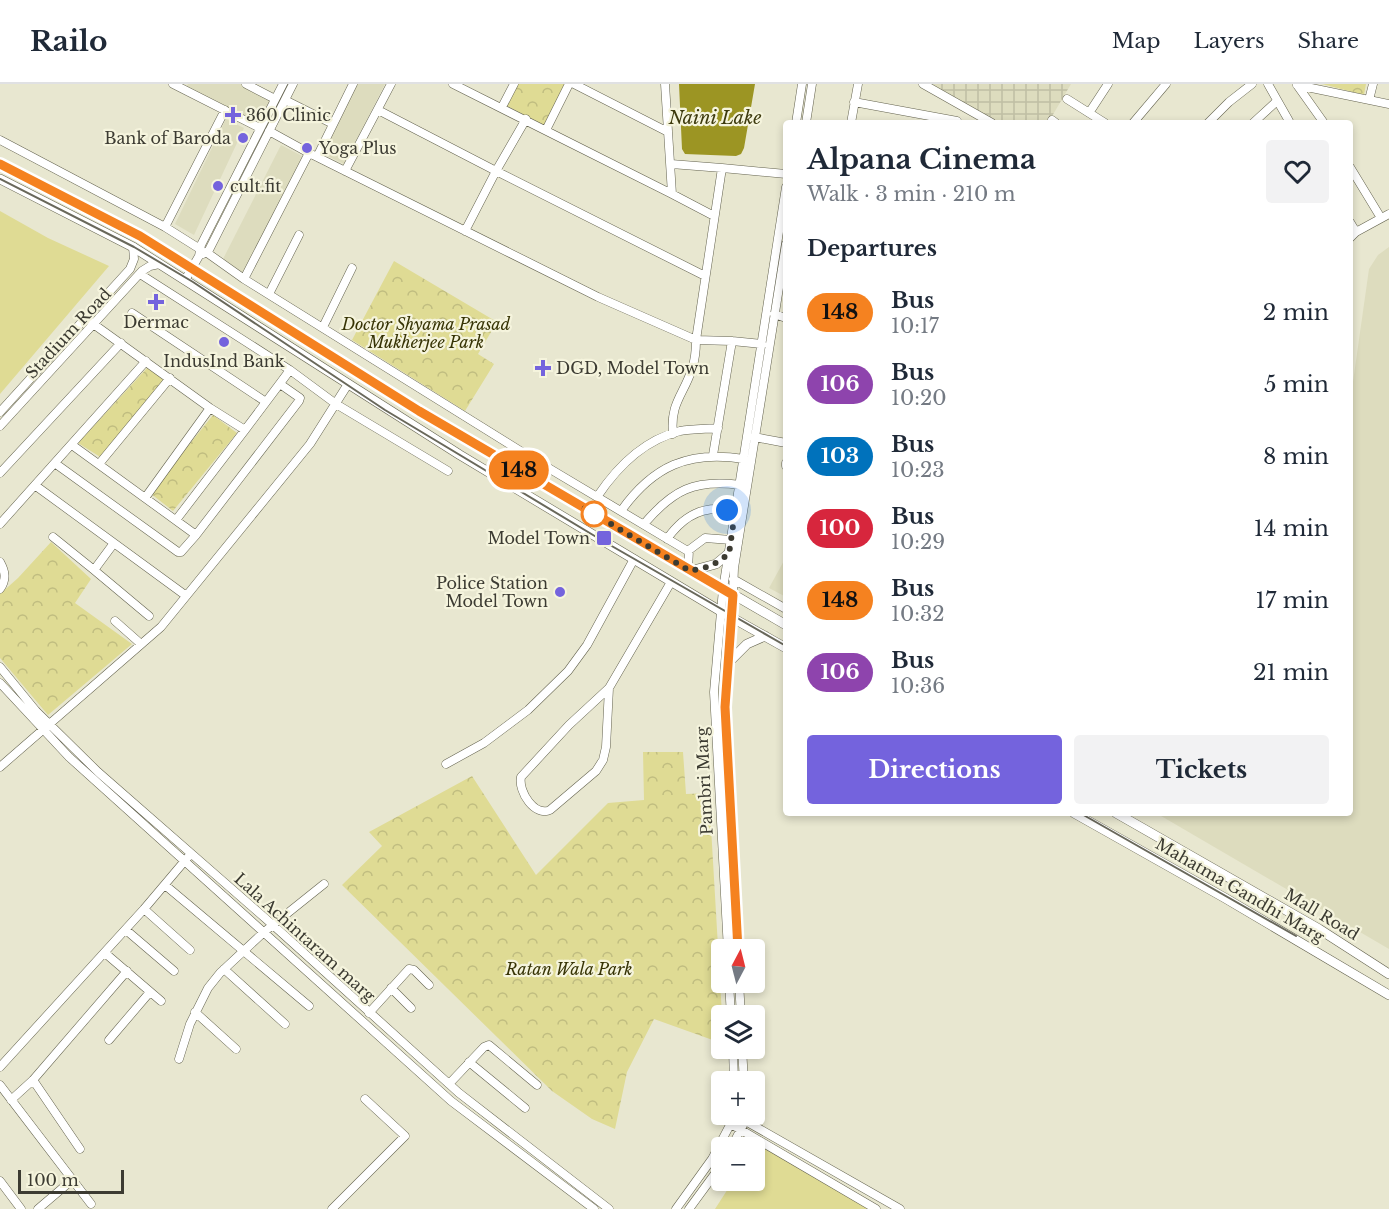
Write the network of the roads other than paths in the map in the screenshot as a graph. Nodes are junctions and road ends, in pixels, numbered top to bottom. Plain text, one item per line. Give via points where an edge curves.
1 (173, 84) edge
2 (246, 84) edge
3 (282, 84) edge
4 (293, 84) edge
5 (353, 84) edge
6 (391, 84) edge
7 (453, 84) edge
8 (514, 84) edge
9 (572, 84) edge
10 (665, 84) edge
11 (802, 84) edge
12 (812, 84) edge
13 (858, 84) edge
14 (923, 84) edge
15 (1108, 84) edge
16 (1166, 84) edge
17 (1252, 84) edge
18 (1268, 84) edge
19 (1297, 84) edge
20 (1373, 84) edge
21 (184, 86) edge
22 (1317, 86) edge
23 (275, 99) junction
24 (1066, 99) dead end
25 (285, 100) junction
26 (1369, 100) junction
27 (1277, 101) junction
28 (854, 102) junction
29 (1389, 104) edge
30 (962, 106) junction
31 (502, 107) junction
32 (225, 110) junction
33 (378, 110) junction
34 (1089, 113) junction
35 (526, 119) junction
36 (796, 120) edge
37 (806, 120) edge
38 (851, 120) edge
39 (947, 120) edge
40 (958, 120) edge
41 (986, 120) edge
42 (1100, 120) edge
43 (1136, 120) edge
44 (1211, 120) edge
45 (1256, 120) edge
46 (1288, 120) edge
47 (1322, 120) edge
48 (333, 124) junction
49 (260, 128) junction
50 (546, 129) junction
51 (269, 131) junction
52 (668, 132) junction
53 (0, 140) edge
54 (313, 155) junction
55 (0, 164) edge
56 (671, 164) junction
57 (722, 168) junction
58 (345, 171) junction
59 (496, 171) junction
60 (1353, 171) edge
61 (783, 174) edge
62 (0, 179) edge
63 (672, 194) junction
64 (1389, 214) edge
65 (714, 216) junction
66 (1381, 218) junction
67 (165, 227) junction
68 (465, 231) junction
69 (299, 235) dead end
70 (1353, 235) edge
71 (133, 247) junction
72 (783, 248) edge
73 (201, 254) junction
74 (159, 264) junction
75 (192, 268) junction
76 (352, 268) dead end
77 (140, 274) junction
78 (705, 276) junction
79 (243, 279) junction
80 (185, 280) junction
81 (269, 294) junction
82 (132, 313) dead end
83 (774, 314) junction
84 (783, 317) edge
85 (85, 318) junction
86 (94, 325) junction
87 (323, 327) junction
88 (696, 340) junction
89 (732, 341) junction
90 (121, 343) junction
91 (762, 344) junction
92 (146, 361) junction
93 (290, 370) junction
94 (170, 378) junction
95 (280, 384) junction
96 (348, 384) junction
97 (266, 402) junction
98 (336, 404) junction
99 (210, 408) junction
100 (0, 412) edge
101 (0, 426) edge
102 (718, 428) junction
103 (245, 430) junction
104 (673, 434) junction
105 (754, 436) junction
106 (783, 442) edge
107 (72, 445) junction
108 (713, 455) junction
109 (744, 459) junction
110 (56, 464) junction
111 (99, 464) junction
112 (448, 471) dead end
113 (0, 473) edge
114 (740, 485) junction
115 (36, 486) junction
116 (597, 497) junction
117 (145, 498) junction
118 (621, 511) junction
119 (735, 512) junction
120 (176, 520) junction
121 (0, 524) edge
122 (644, 524) junction
123 (196, 535) junction
124 (53, 537) dead end
125 (667, 539) junction
126 (731, 540) junction
127 (114, 543) junction
128 (689, 550) junction
129 (729, 554) junction
130 (634, 559) junction
131 (0, 561) edge
132 (94, 570) junction
133 (689, 570) junction
134 (733, 579) junction
135 (671, 582) junction
136 (0, 588) edge
137 (723, 589) junction
138 (185, 595) junction
139 (733, 595) junction
140 (783, 607) edge
141 (722, 612) junction
142 (149, 616) dead end
143 (732, 617) junction
144 (115, 621) dead end
145 (783, 623) edge
146 (765, 636) junction
147 (141, 644) junction
148 (783, 646) edge
149 (729, 662) junction
150 (0, 668) edge
151 (2, 679) edge
152 (609, 688) junction
153 (50, 725) junction
154 (42, 731) junction
155 (446, 764) dead end
156 (0, 767) edge
157 (95, 774) junction
158 (1079, 816) edge
159 (1121, 816) edge
160 (190, 853) junction
161 (185, 861) junction
162 (1238, 882) joint
163 (165, 885) junction
164 (324, 885) dead end
165 (734, 889) junction
166 (724, 890) junction
167 (144, 909) junction
168 (273, 925) junction
169 (126, 930) junction
170 (264, 932) junction
171 (727, 939) edge
172 (737, 939) edge
173 (190, 950) dead end
174 (244, 950) junction
175 (105, 953) junction
176 (1372, 963) junction
177 (224, 969) junction
178 (126, 971) junction
179 (174, 971) dead end
180 (1389, 974) edge
181 (1363, 980) junction
182 (429, 985) dead end
183 (391, 988) junction
184 (150, 992) junction
185 (1389, 995) edge
186 (161, 1001) dead end
187 (309, 1006) dead end
188 (411, 1008) dead end
189 (195, 1012) junction
190 (369, 1013) junction
191 (285, 1024) dead end
192 (109, 1040) dead end
193 (236, 1049) dead end
194 (179, 1059) dead end
195 (469, 1062) junction
196 (0, 1067) edge
197 (33, 1080) junction
198 (449, 1083) junction
199 (0, 1085) edge
200 (537, 1085) dead end
201 (365, 1099) dead end
202 (11, 1100) junction
203 (525, 1108) dead end
204 (730, 1125) edge
205 (733, 1125) edge
206 (742, 1125) edge
207 (758, 1125) edge
208 (741, 1129) junction
209 (737, 1137) edge
210 (80, 1149) dead end
211 (711, 1179) edge
212 (72, 1180) junction
213 (0, 1181) edge
214 (91, 1204) dead end
215 (21, 1209) edge
216 (38, 1209) edge
217 (332, 1209) edge
218 (594, 1209) edge
219 (609, 1209) edge
220 (676, 1209) edge
221 (689, 1209) edge
222 (876, 1209) edge
223 (900, 1209) edge

1 - 21 street
2 - 23 street
3 - 23 street
4 - 25 street
5 - 48 street
6 - 33 street
7 - 31 street
8 - 31 street
9 - 50 street
9 - 52 street
10 - 52 street
11 - 36 street
12 - 37 street
13 - 28 street
14 - 30 street
15 - 34 street
16 - 43 street
17 - 44 street
18 - 27 street
19 - 22 street
19 - 47 street
20 - 26 street
21 - 32 street
22 - 26 street
23 - 49 street
24 - 34 street
25 - 48 street
25 - 51 street
26 - 29 street
27 - 45 street
27 - 46 street
28 - 38 street
28 - 39 street
30 - 40 street
30 - 41 street
31 - 35 street
32 - 49 street
32 - 67 street
33 - 58 street
33 - 59 street
34 - 42 street
35 - 50 street
35 - 59 street
48 - 54 street
49 - 73 street
50 - 63 street
51 - 54 street
51 - 73 street via 209,250
52 - 56 street
53 - 67 street
54 - 58 street
54 - 79 street
55 - 75 main road via 140,236
56 - 57 street
56 - 63 street
57 - 61 street
57 - 65 street
58 - 68 street
59 - 68 street
59 - 78 street
60 - 66 street
62 - 71 main road
63 - 65 street
64 - 66 street
65 - 78 street
66 - 70 street
67 - 73 street
68 - 88 street
69 - 81 street
71 - 74 main road
71 - 85 street, Stadium Road via 130,269
72 - 83 street, Pambri Marg
72 - 91 street, Pambri Marg
73 - 75 street
73 - 79 street
74 - 77 street, Stadium Road
74 - 80 main road
75 - 80 street
75 - 133 main road via 419,411
76 - 87 street
77 - 86 street, Stadium Road
77 - 93 street
78 - 88 street
79 - 81 street
80 - 96 main road
81 - 87 street
82 - 97 street
83 - 84 street
83 - 105 street, Pambri Marg
85 - 86 street
85 - 100 street, Stadium Road
86 - 90 street
86 - 101 street, Stadium Road
87 - 116 street
88 - 89 street
88 - 104 street via 693,368 675,404
89 - 91 street
89 - 102 street
90 - 92 street
90 - 113 street
91 - 109 street, Pambri Marg
92 - 94 street
92 - 107 street
93 - 95 street
93 - 98 street
94 - 99 street
94 - 111 street
95 - 97 street
95 - 123 street via 299,401
96 - 98 street
96 - 130 main road
97 - 103 street
98 - 112 street
98 - 138 street via 310,444
99 - 103 street
99 - 117 street
102 - 104 street
102 - 108 street
103 - 120 street
104 - 116 street via 630,457
105 - 106 street
105 - 134 street, Pambri Marg
107 - 110 street
107 - 111 street
108 - 109 street
108 - 118 street via 676,463 660,471 633,494
109 - 114 street, Pambri Marg
110 - 115 street
110 - 123 street via 177,552
111 - 117 street
114 - 119 street, Pambri Marg
114 - 122 street via 698,484 661,504
115 - 121 street
115 - 127 street
116 - 118 street
117 - 120 street
118 - 122 street
119 - 125 street via 716,508 694,513
119 - 126 street, Pambri Marg
120 - 123 street
122 - 125 street
124 - 132 street
125 - 128 street
126 - 128 street via 705,538
126 - 129 street, Pambri Marg
127 - 132 street
127 - 138 street
128 - 133 street
129 - 133 main road via 711,566
129 - 137 street, Pambri Marg
130 - 135 main road
130 - 155 street via 587,645 568,671 528,710
131 - 136 street via 5,577
132 - 142 street
133 - 137 main road
134 - 139 street, Pambri Marg
134 - 140 street
135 - 141 main road
135 - 152 street
137 - 139 main road
137 - 141 street, Pambri Marg
138 - 147 street via 161,627
139 - 143 street, Pambri Marg
139 - 145 main road
141 - 143 main road
141 - 166 street, Pambri Marg via 714,714
143 - 146 main road
143 - 149 street, Pambri Marg
144 - 147 street
146 - 148 main road
146 - 149 main road via 747,644
147 - 153 street
149 - 165 street, Pambri Marg via 725,707
150 - 151 street, Lala Achintaram marg
151 - 153 street, Lala Achintaram marg
151 - 154 street, Lala Achintaram marg
152 - 152 street via 603,760 596,771 550,810 536,809 520,787 521,777
153 - 154 street
153 - 157 street, Lala Achintaram marg
154 - 156 street
154 - 157 street, Lala Achintaram marg
157 - 160 street, Lala Achintaram marg
157 - 161 street, Lala Achintaram marg
158 - 181 main road, Mahatma Gandhi Marg
159 - 162 main road, Mahatma Gandhi Marg
160 - 161 street
160 - 168 street, Lala Achintaram marg
161 - 163 street
161 - 170 street, Lala Achintaram marg
162 - 176 main road, Mall Road
163 - 167 street
163 - 174 street
164 - 168 street
165 - 166 street
165 - 172 street, Pambri Marg
166 - 171 street, Pambri Marg
167 - 169 street
167 - 173 street
168 - 170 street
168 - 190 street, Lala Achintaram marg
169 - 175 street
169 - 179 street
170 - 174 street
170 - 218 street, Lala Achintaram marg via 451,1101
174 - 177 street
174 - 187 street
175 - 178 street
175 - 196 street
176 - 180 main road, Mall Road
176 - 181 main road
177 - 189 street
177 - 191 street
178 - 184 street
178 - 197 street
181 - 185 main road, Mahatma Gandhi Marg
182 - 183 street via 409,969
183 - 188 street
183 - 190 street
184 - 186 street
184 - 192 street
189 - 193 street
189 - 194 street
190 - 198 street, Lala Achintaram marg
195 - 198 street
195 - 200 street via 489,1045
195 - 203 street
197 - 202 street
197 - 210 street
198 - 219 street, Lala Achintaram marg
199 - 202 street
201 - 217 street via 405,1136
202 - 212 street
204 - 220 street via 712,1159
205 - 208 street
206 - 208 street
207 - 223 street
208 - 209 street
208 - 222 street
211 - 221 street
212 - 214 street
212 - 216 street
213 - 215 street

